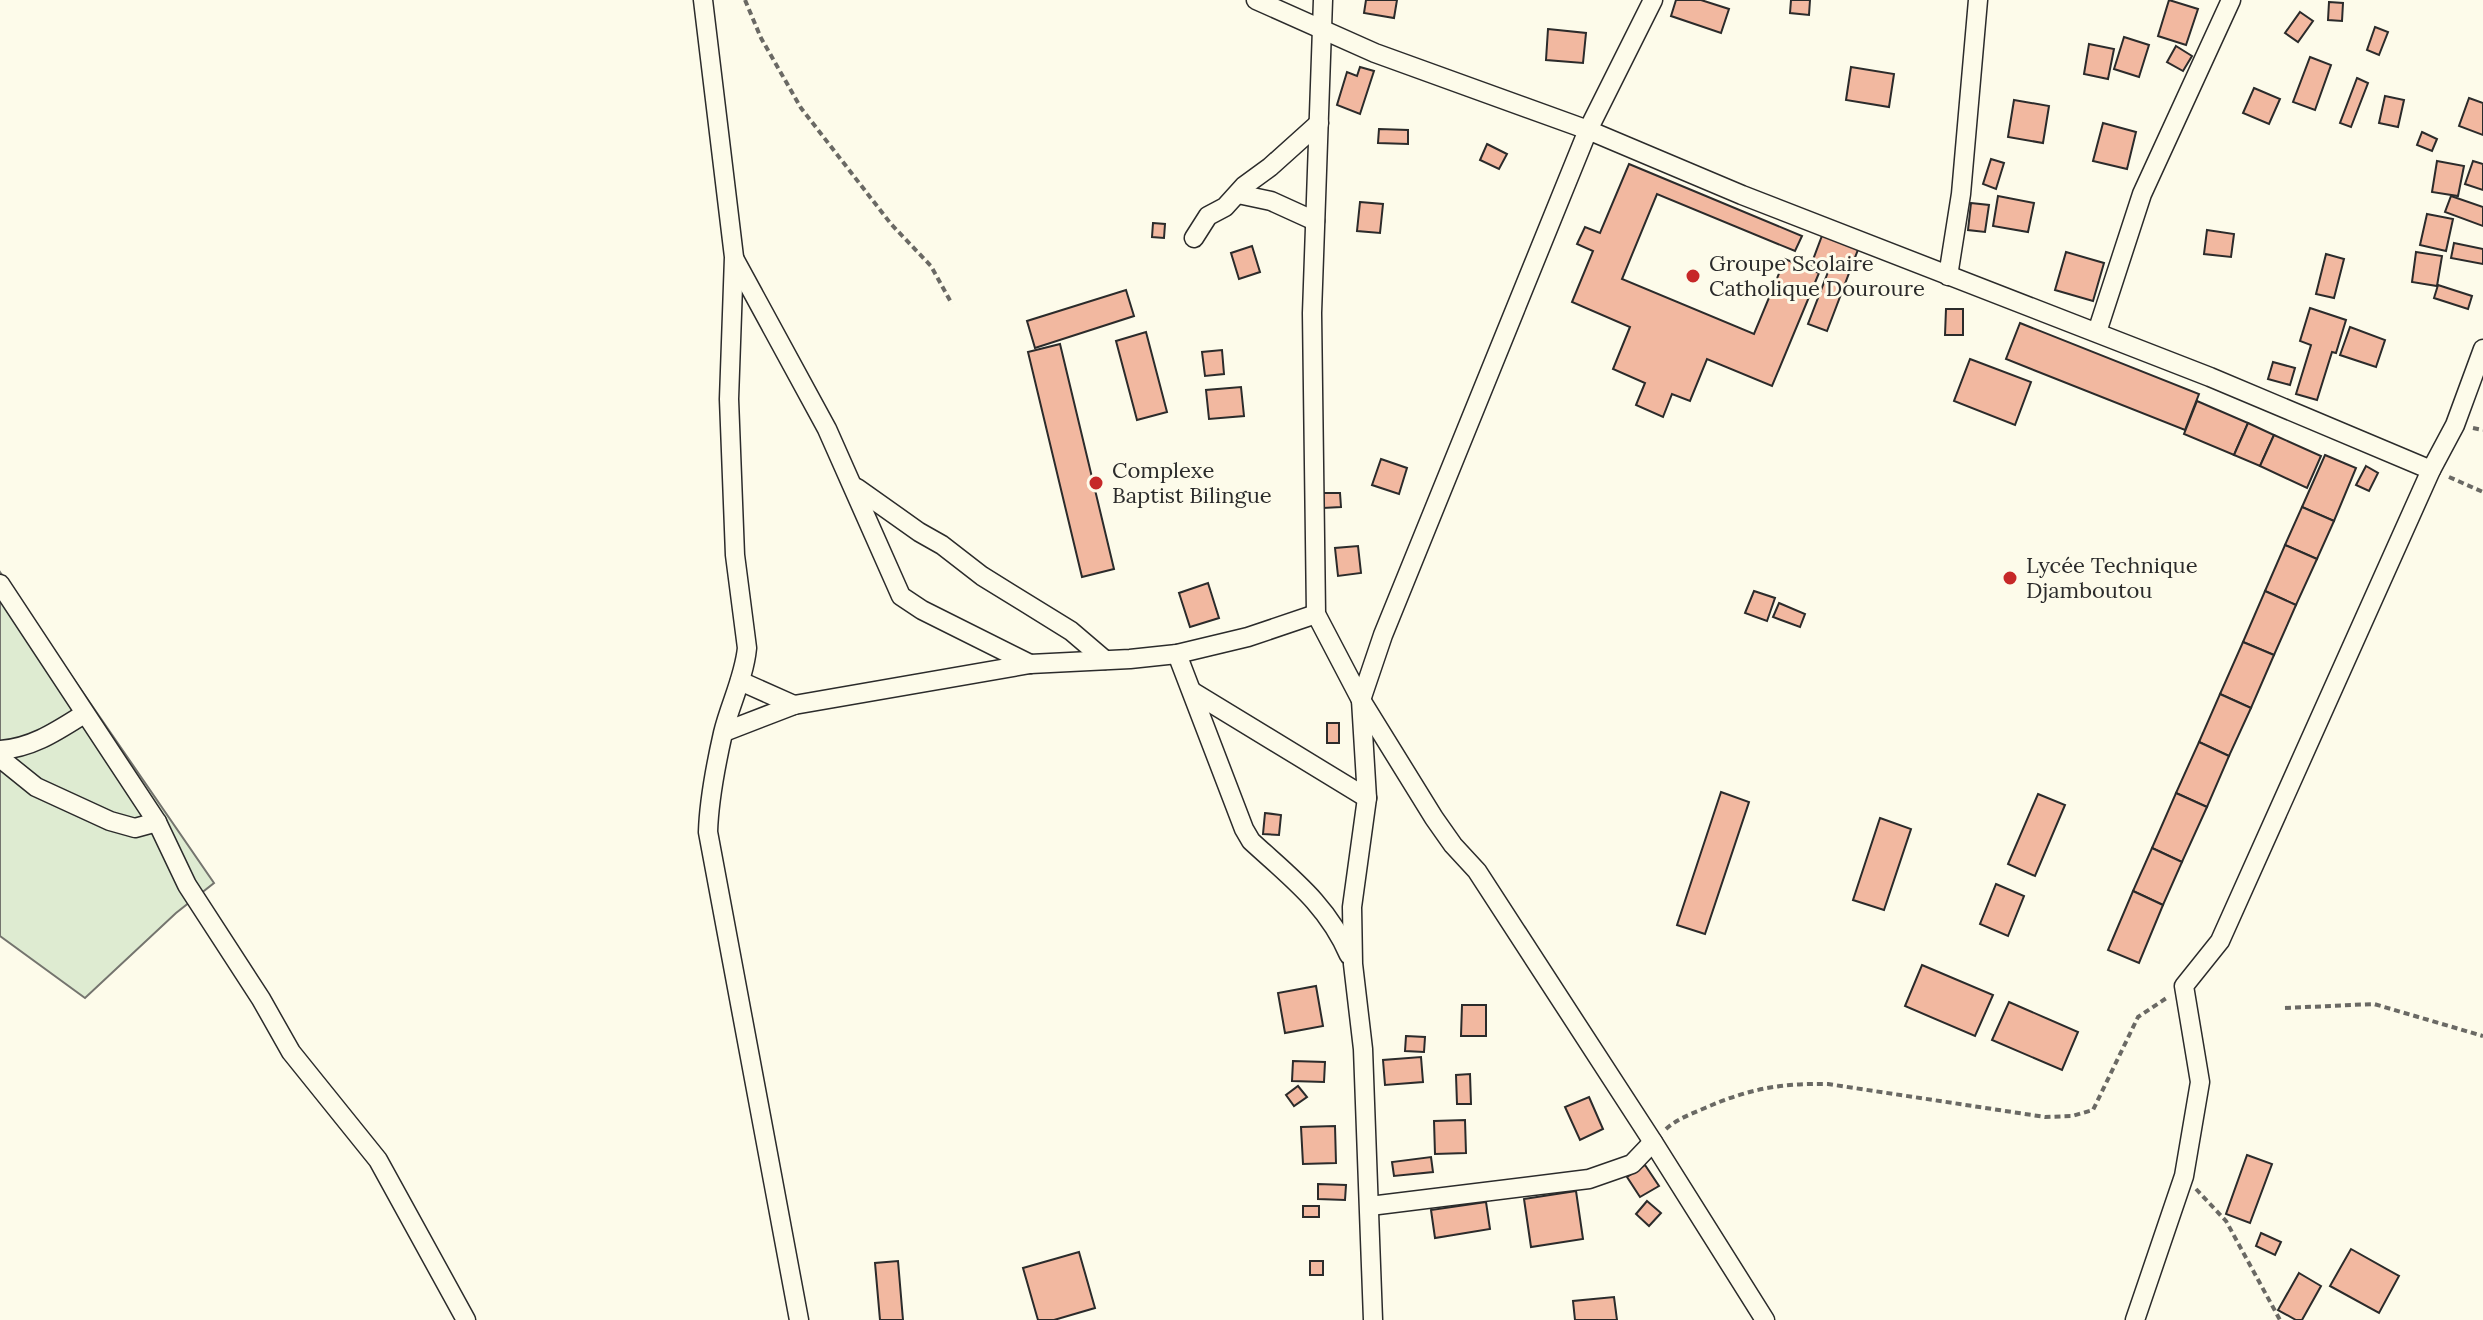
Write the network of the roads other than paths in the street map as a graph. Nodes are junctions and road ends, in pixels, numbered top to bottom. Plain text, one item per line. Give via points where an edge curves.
1 (703, 0) edge
2 (1256, 0) edge
3 (1323, 0) edge
4 (1653, 0) edge
5 (1978, 0) edge
6 (2231, 0) edge
7 (1323, 30) junction
8 (1319, 123) junction
9 (1588, 130) junction
10 (1238, 194) junction
11 (1315, 221) junction
12 (1194, 238) dead end
13 (734, 257) junction
14 (1948, 276) junction
15 (2097, 332) junction
16 (2483, 349) edge
17 (2431, 470) junction
18 (855, 486) junction
19 (0, 584) edge
20 (1316, 614) junction
21 (1177, 654) junction
22 (1105, 660) junction
23 (1030, 664) junction
24 (740, 681) junction
25 (1193, 692) junction
26 (1361, 700) junction
27 (794, 705) junction
28 (84, 714) junction
29 (724, 732) junction
30 (0, 750) edge
31 (0, 758) edge
32 (1367, 798) junction
33 (157, 822) junction
34 (1353, 964) junction
35 (1653, 1142) junction
36 (1370, 1206) junction
37 (466, 1320) edge
38 (799, 1320) edge
39 (1373, 1320) edge
40 (1765, 1320) edge
41 (2135, 1320) edge

1 - 13 street
2 - 7 street
3 - 7 street
4 - 9 street
5 - 14 street via 1961,194
6 - 15 street via 2142,194
7 - 8 street
7 - 9 street
8 - 10 street
8 - 11 street
9 - 14 street
9 - 26 street
10 - 11 street via 1271,201
10 - 12 street via 1208,216
11 - 20 street
13 - 18 street
13 - 24 street via 729,399 735,555 747,648
14 - 15 street
15 - 17 street
16 - 17 street via 2455,425
17 - 41 street via 2220,941 2184,986 2200,1082 2184,1176
18 - 22 street via 1071,631
18 - 23 street via 901,596
19 - 28 street
20 - 21 street
20 - 26 street
21 - 22 street
21 - 25 street
22 - 23 street
23 - 27 street
24 - 27 street
24 - 29 street
25 - 32 street
25 - 34 street via 1251,841 1331,919
26 - 32 street
26 - 35 street via 1434,818 1477,871
27 - 29 street
28 - 30 street via 36,742
28 - 33 street
29 - 38 street via 708,832
31 - 33 street via 36,787 110,821 135,828
32 - 34 street via 1354,886
33 - 37 street via 187,885 291,1052 378,1160
34 - 36 street via 1363,1049
35 - 36 street via 1632,1164 1589,1179
35 - 40 street
36 - 39 street

